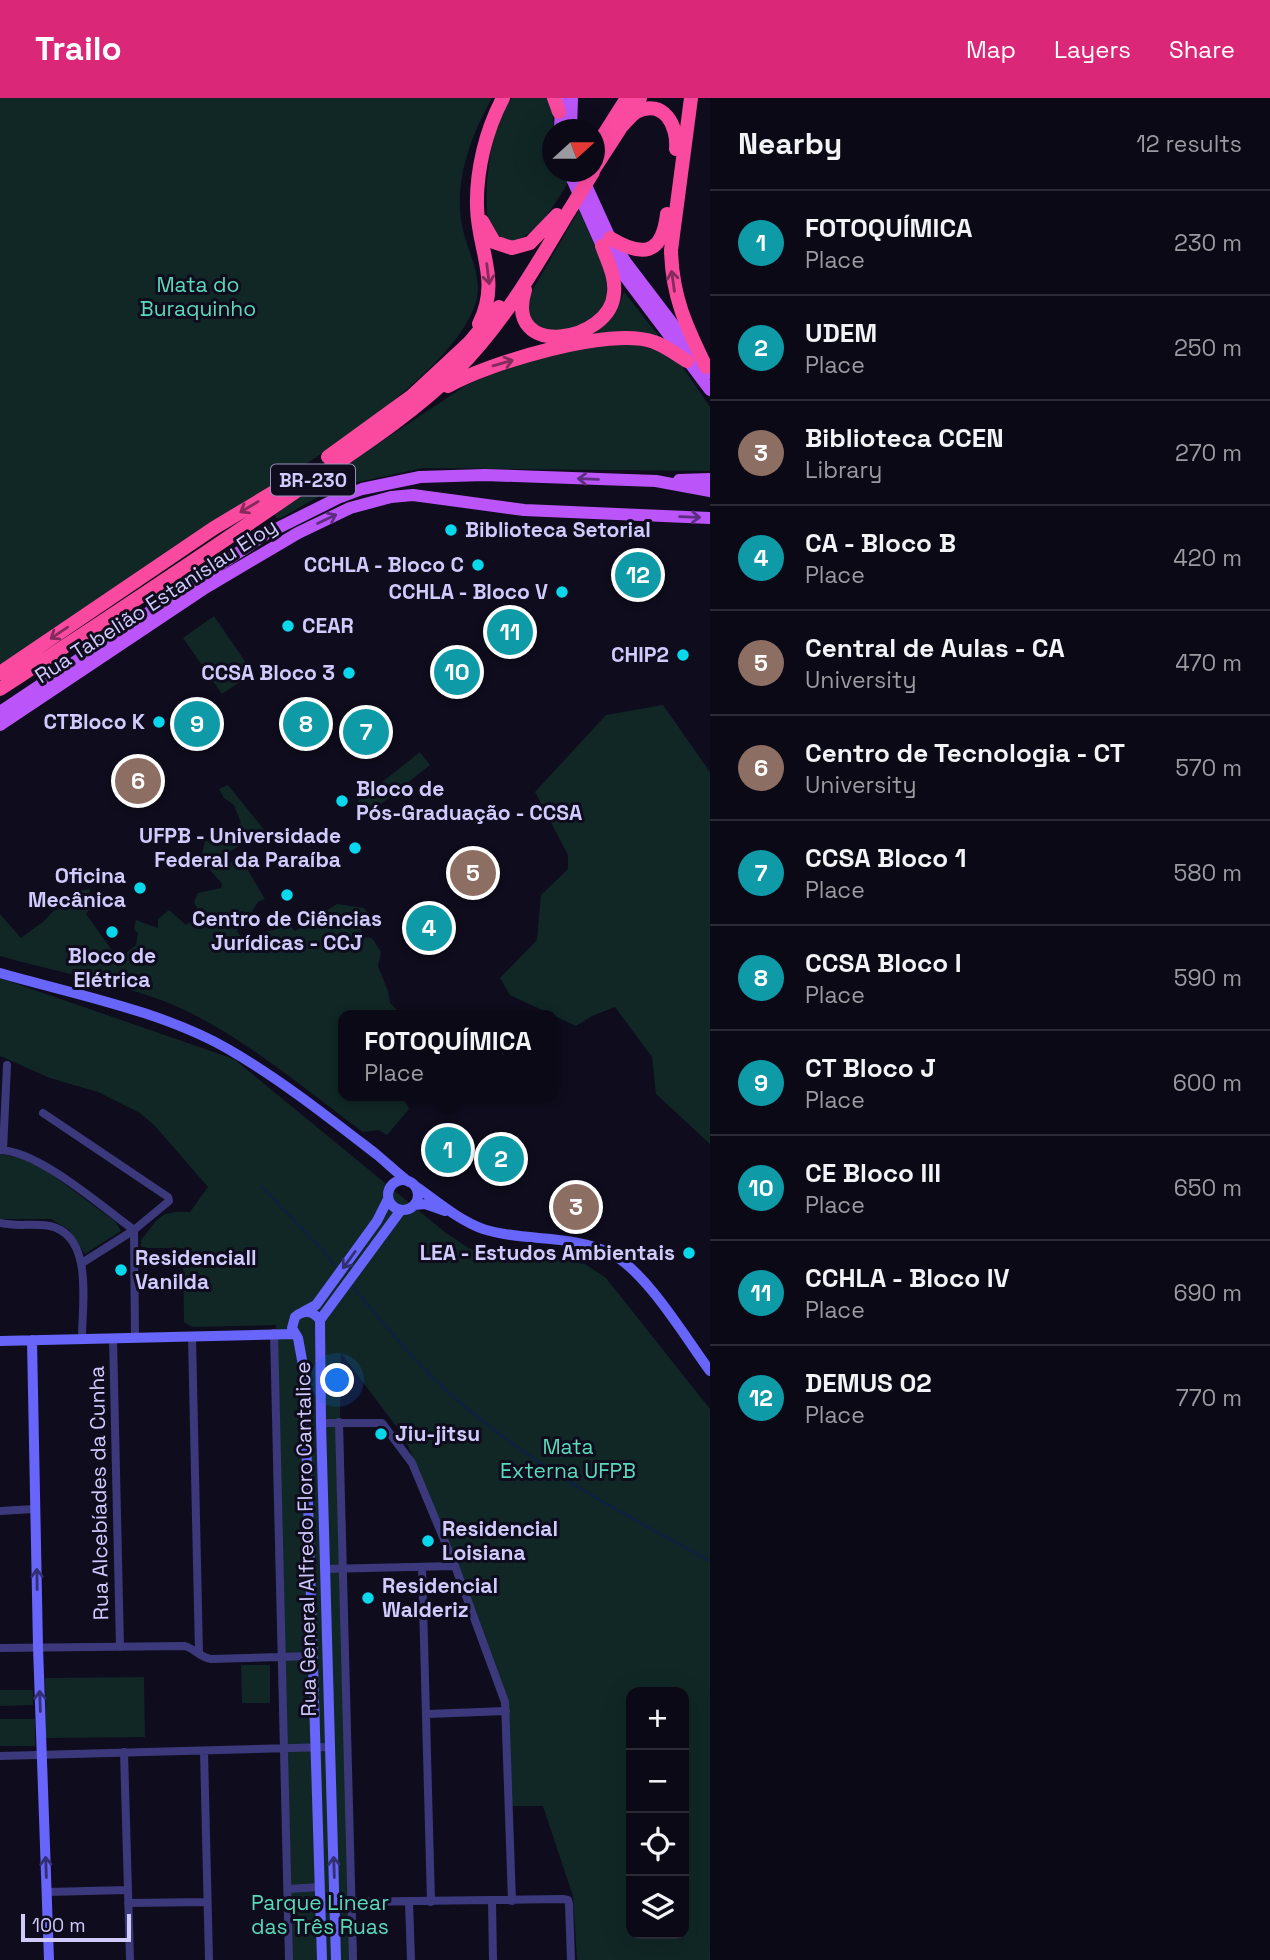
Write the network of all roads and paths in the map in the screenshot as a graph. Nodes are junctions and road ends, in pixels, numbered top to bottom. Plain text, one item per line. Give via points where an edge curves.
1 (572, 98) edge
2 (621, 98) edge
3 (627, 98) edge
4 (640, 98) edge
5 (691, 98) edge
6 (503, 102) edge
7 (571, 119) edge
8 (612, 130) junction
9 (605, 144) edge
10 (574, 182) edge
11 (576, 182) edge
12 (582, 182) edge
13 (585, 182) edge
14 (477, 207) junction
15 (562, 213) junction
16 (606, 242) junction
17 (529, 279) junction
18 (469, 343) junction
19 (687, 361) junction
20 (708, 370) edge
21 (710, 390) edge
22 (421, 405) junction
23 (710, 479) edge
24 (656, 481) junction
25 (710, 491) edge
26 (710, 518) edge
27 (0, 673) edge
28 (0, 689) edge
29 (0, 712) edge
30 (0, 725) edge
31 (0, 973) edge
32 (7, 1065) dead end
33 (43, 1113) dead end
34 (2, 1150) edge
35 (380, 1158) junction
36 (394, 1183) junction
37 (412, 1184) junction
38 (388, 1199) junction
39 (414, 1205) junction
40 (401, 1210) junction
41 (455, 1214) junction
42 (0, 1223) edge
43 (382, 1225) junction
44 (134, 1230) junction
45 (82, 1263) junction
46 (325, 1301) junction
47 (296, 1324) junction
48 (320, 1325) junction
49 (276, 1333) junction
50 (192, 1336) junction
51 (82, 1338) junction
52 (113, 1338) junction
53 (135, 1338) junction
54 (32, 1340) junction
55 (0, 1341) edge
56 (710, 1371) edge
57 (339, 1422) junction
58 (321, 1423) junction
59 (307, 1496) junction
60 (323, 1496) junction
61 (36, 1509) junction
62 (0, 1511) edge
63 (454, 1566) junction
64 (422, 1567) junction
65 (324, 1569) junction
66 (344, 1569) junction
67 (38, 1647) junction
68 (120, 1647) junction
69 (0, 1648) edge
70 (199, 1653) junction
71 (283, 1656) junction
72 (312, 1656) junction
73 (506, 1712) junction
74 (427, 1714) junction
75 (330, 1747) junction
76 (315, 1748) junction
77 (286, 1749) junction
78 (204, 1751) junction
79 (124, 1752) junction
80 (42, 1754) junction
81 (0, 1756) edge
82 (320, 1887) junction
83 (288, 1889) junction
84 (128, 1890) junction
85 (47, 1892) junction
86 (492, 1901) junction
87 (512, 1901) junction
88 (207, 1902) junction
89 (335, 1902) junction
90 (409, 1902) junction
91 (431, 1902) junction
92 (128, 1903) junction
93 (351, 1903) junction
94 (49, 1960) edge
95 (130, 1960) edge
96 (209, 1960) edge
97 (289, 1960) edge
98 (322, 1960) edge
99 (336, 1960) edge
100 (353, 1960) edge
101 (411, 1960) edge
102 (493, 1960) edge
103 (571, 1960) edge

1 - 7 main road
2 - 8 highway
3 - 8 highway, BR-230
4 - 8 highway, BR-230
20 -> 5 highway via 682,317 672,275 671,250
6 - 14 highway via 482,155
8 - 9 highway, BR-230
8 - 16 highway via 637,111 656,106 673,120 677,145 661,238 652,247 637,251
10 - 16 main road
11 - 15 highway, BR-230
12 - 15 highway, BR-230, bridge
13 - 16 main road
14 - 15 highway via 495,243 512,248 530,243
14 -> 18 highway via 490,287 484,314
15 - 17 highway, BR-230
15 - 18 highway, BR-230
16 - 17 highway via 614,286 612,303 603,317 581,332 549,337 528,327 522,312
16 - 19 main road
16 - 20 main road
17 - 22 highway, BR-230 via 493,330
18 -> 27 highway, BR-230 via 404,402 302,475 214,528
19 - 21 main road
22 -> 19 highway via 468,375 587,342 631,338 654,342
22 - 28 highway, BR-230
23 - 24 main road
24 - 25 main road, Rua Tabelião Estanislau Eloy
24 -> 29 main road, Rua Tabelião Estanislau Eloy via 485,475 419,477 362,489 266,534
30 -> 26 main road, Rua Tabelião Estanislau Eloy via 205,588 298,533 350,509 391,497 413,495 524,510
31 - 35 street via 146,1015 226,1048
32 - 34 street
33 - 44 street via 168,1197 167,1204
34 - 44 street via 46,1166
35 - 36 street
35 - 37 street
36 - 37 street
36 - 38 street
37 - 39 street via 418,1194
37 - 41 street
38 - 40 street
38 - 43 street
39 - 40 street
39 - 41 street
40 - 43 street
41 - 56 street via 485,1229 579,1244 611,1254 642,1279
42 - 45 street via 63,1231
43 - 46 street
44 - 45 street
44 - 53 street
45 - 51 street
46 - 47 street
46 - 48 street
47 - 48 street via 313,1313
47 - 48 street, Rua General Alfredo Floro Cantalice via 311,1340
47 - 49 street
47 - 59 street, Rua General Alfredo Floro Cantalice via 304,1371
48 - 58 street, Rua General Alfredo Floro Cantalice
49 - 50 street
49 - 71 street, Rua General Alfredo Floro Cantalice
50 - 53 street
50 - 70 street
51 - 52 street
51 - 54 street
52 - 53 street
52 - 68 street, Rua Alcebíades da Cunha
54 - 55 street
54 - 61 street
57 - 58 street
57 - 63 street via 382,1423 412,1462
57 - 66 street, Rua General Alfredo Floro Cantalice
58 - 60 street, Rua General Alfredo Floro Cantalice
59 - 60 street
59 - 72 street, Rua General Alfredo Floro Cantalice
60 - 65 street, Rua General Alfredo Floro Cantalice
61 - 62 street
67 -> 61 street
63 - 64 street
63 - 73 street
64 - 66 street
64 - 74 street
65 - 66 street
65 - 75 street, Rua General Alfredo Floro Cantalice
66 - 93 street, Rua General Alfredo Floro Cantalice
67 - 68 street
67 - 69 street
80 -> 67 street
68 - 70 street via 186,1646
70 - 71 street via 211,1660
71 - 72 street
71 - 77 street, Rua General Alfredo Floro Cantalice
72 - 76 street, Rua General Alfredo Floro Cantalice
73 - 74 street
73 - 87 street
74 - 91 street
75 - 76 street
89 -> 75 street, Rua General Alfredo Floro Cantalice
76 - 77 street
76 - 82 street, Rua General Alfredo Floro Cantalice
77 - 78 street
77 - 83 street, Rua General Alfredo Floro Cantalice
78 - 79 street
78 - 88 street
79 - 80 street
79 - 84 street
80 - 81 street
85 -> 80 street
82 - 83 street
82 - 98 street, Rua General Alfredo Floro Cantalice
83 - 97 street, Rua General Alfredo Floro Cantalice
84 - 85 street
84 - 92 street
85 - 94 street
86 - 87 street
86 - 91 street
86 - 102 street
87 - 103 street via 568,1900
88 - 92 street
88 - 96 street
89 - 93 street
89 - 99 street, Rua General Alfredo Floro Cantalice
90 - 91 street
90 - 93 street
90 - 101 street
92 - 95 street
93 - 100 street, Rua General Alfredo Floro Cantalice

